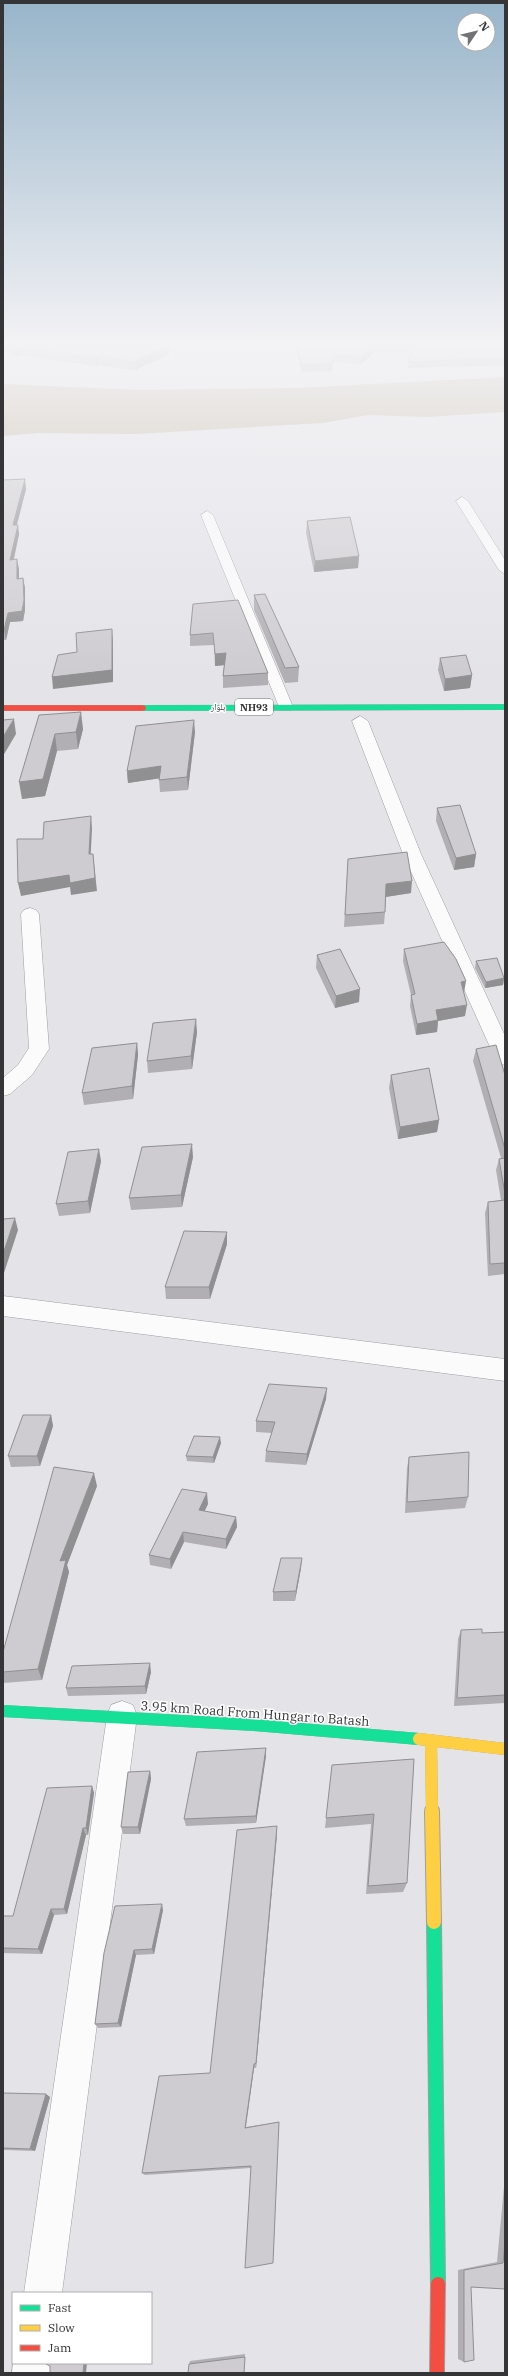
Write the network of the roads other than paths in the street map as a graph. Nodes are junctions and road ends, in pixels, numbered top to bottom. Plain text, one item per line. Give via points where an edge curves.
1 (462, 502) dead end
2 (207, 515) dead end
3 (505, 570) edge
4 (286, 707) junction
5 (505, 707) edge
6 (3, 708) edge
7 (360, 721) dead end
8 (30, 914) dead end
9 (505, 1058) edge
10 (3, 1089) edge
11 (3, 1306) edge
12 (505, 1370) edge
13 (3, 1711) edge
14 (122, 1716) junction
15 (431, 1740) junction
16 (505, 1749) edge
17 (43, 2292) edge
18 (437, 2373) edge

1 - 3 street
2 - 4 street
4 - 5 main road, بلوار / NH93
4 - 6 main road, بلوار / NH93
7 - 9 street via 412,854
8 - 10 street via 38,1049 25,1070
11 - 12 street
13 - 14 main road, 3.95 km Road From Hungar to Batash
14 - 15 main road, 3.95 km Road From Hungar to Batash
14 - 17 street
15 - 16 main road, 3.95 km Road From Hungar to Batash
15 - 18 main road via 438,2230

